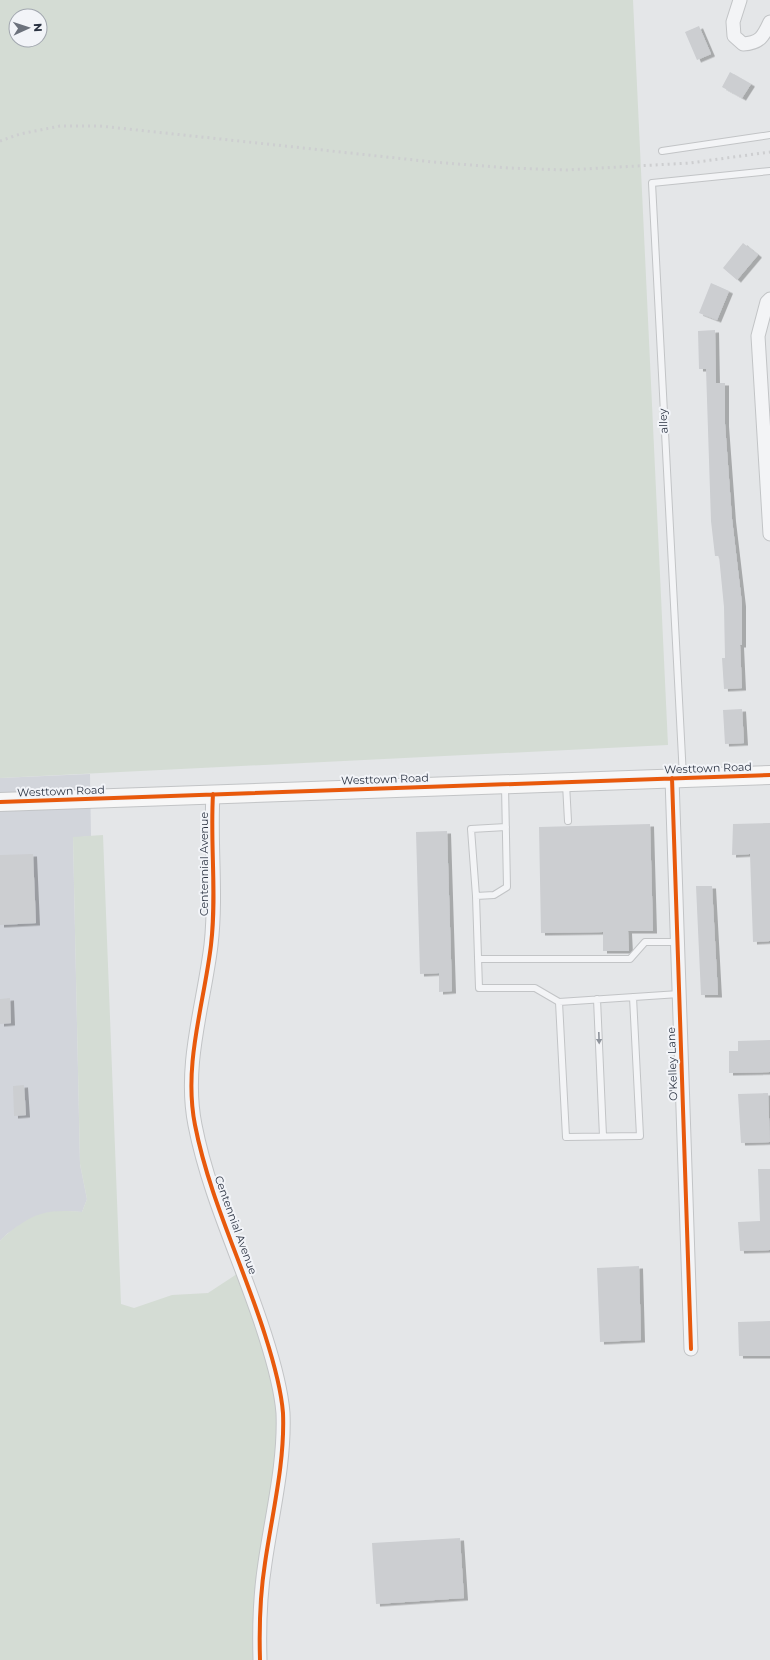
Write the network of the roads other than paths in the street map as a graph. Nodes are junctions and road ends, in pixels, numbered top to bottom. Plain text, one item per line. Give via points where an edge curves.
1 (740, 0) edge
2 (770, 22) edge
3 (770, 135) edge
4 (662, 151) dead end
5 (770, 171) edge
6 (770, 299) edge
7 (766, 407) edge
8 (770, 518) edge
9 (770, 534) edge
10 (770, 775) edge
11 (677, 778) junction
12 (566, 782) junction
13 (505, 784) junction
14 (212, 794) junction
15 (0, 802) edge
16 (568, 822) dead end
17 (506, 827) junction
18 (476, 896) junction
19 (677, 942) junction
20 (478, 959) junction
21 (678, 994) junction
22 (633, 997) junction
23 (597, 1000) junction
24 (559, 1002) junction
25 (603, 1136) junction
26 (691, 1349) dead end
27 (260, 1660) edge

1 - 2 street via 733,22 734,36 743,44 755,43 764,34
3 - 4 lane
5 - 11 lane, alley via 652,183
6 - 7 street via 758,336
7 - 8 street
8 - 9 street
10 - 11 street, Westtown Road
11 - 12 street, Westtown Road
11 - 19 street, O'Kelley Lane
12 - 13 street, Westtown Road
12 - 16 lane
13 - 14 street, Westtown Road
13 - 17 lane
14 - 15 street, Westtown Road
14 - 27 street, Centennial Avenue via 215,902 211,945 194,1045 191,1090 195,1124 207,1172 253,1297 273,1361 283,1411 277,1490 260,1605
17 - 18 lane via 507,887 494,895
17 - 18 lane via 471,829
18 - 20 lane
19 - 20 lane via 645,942 630,959
19 - 21 street, O'Kelley Lane
20 - 24 lane via 479,988 535,988
21 - 22 lane
21 - 26 street, O'Kelley Lane
22 - 23 lane
22 - 25 lane via 640,1136
23 - 24 lane
23 -> 25 lane
24 - 25 lane via 566,1137

